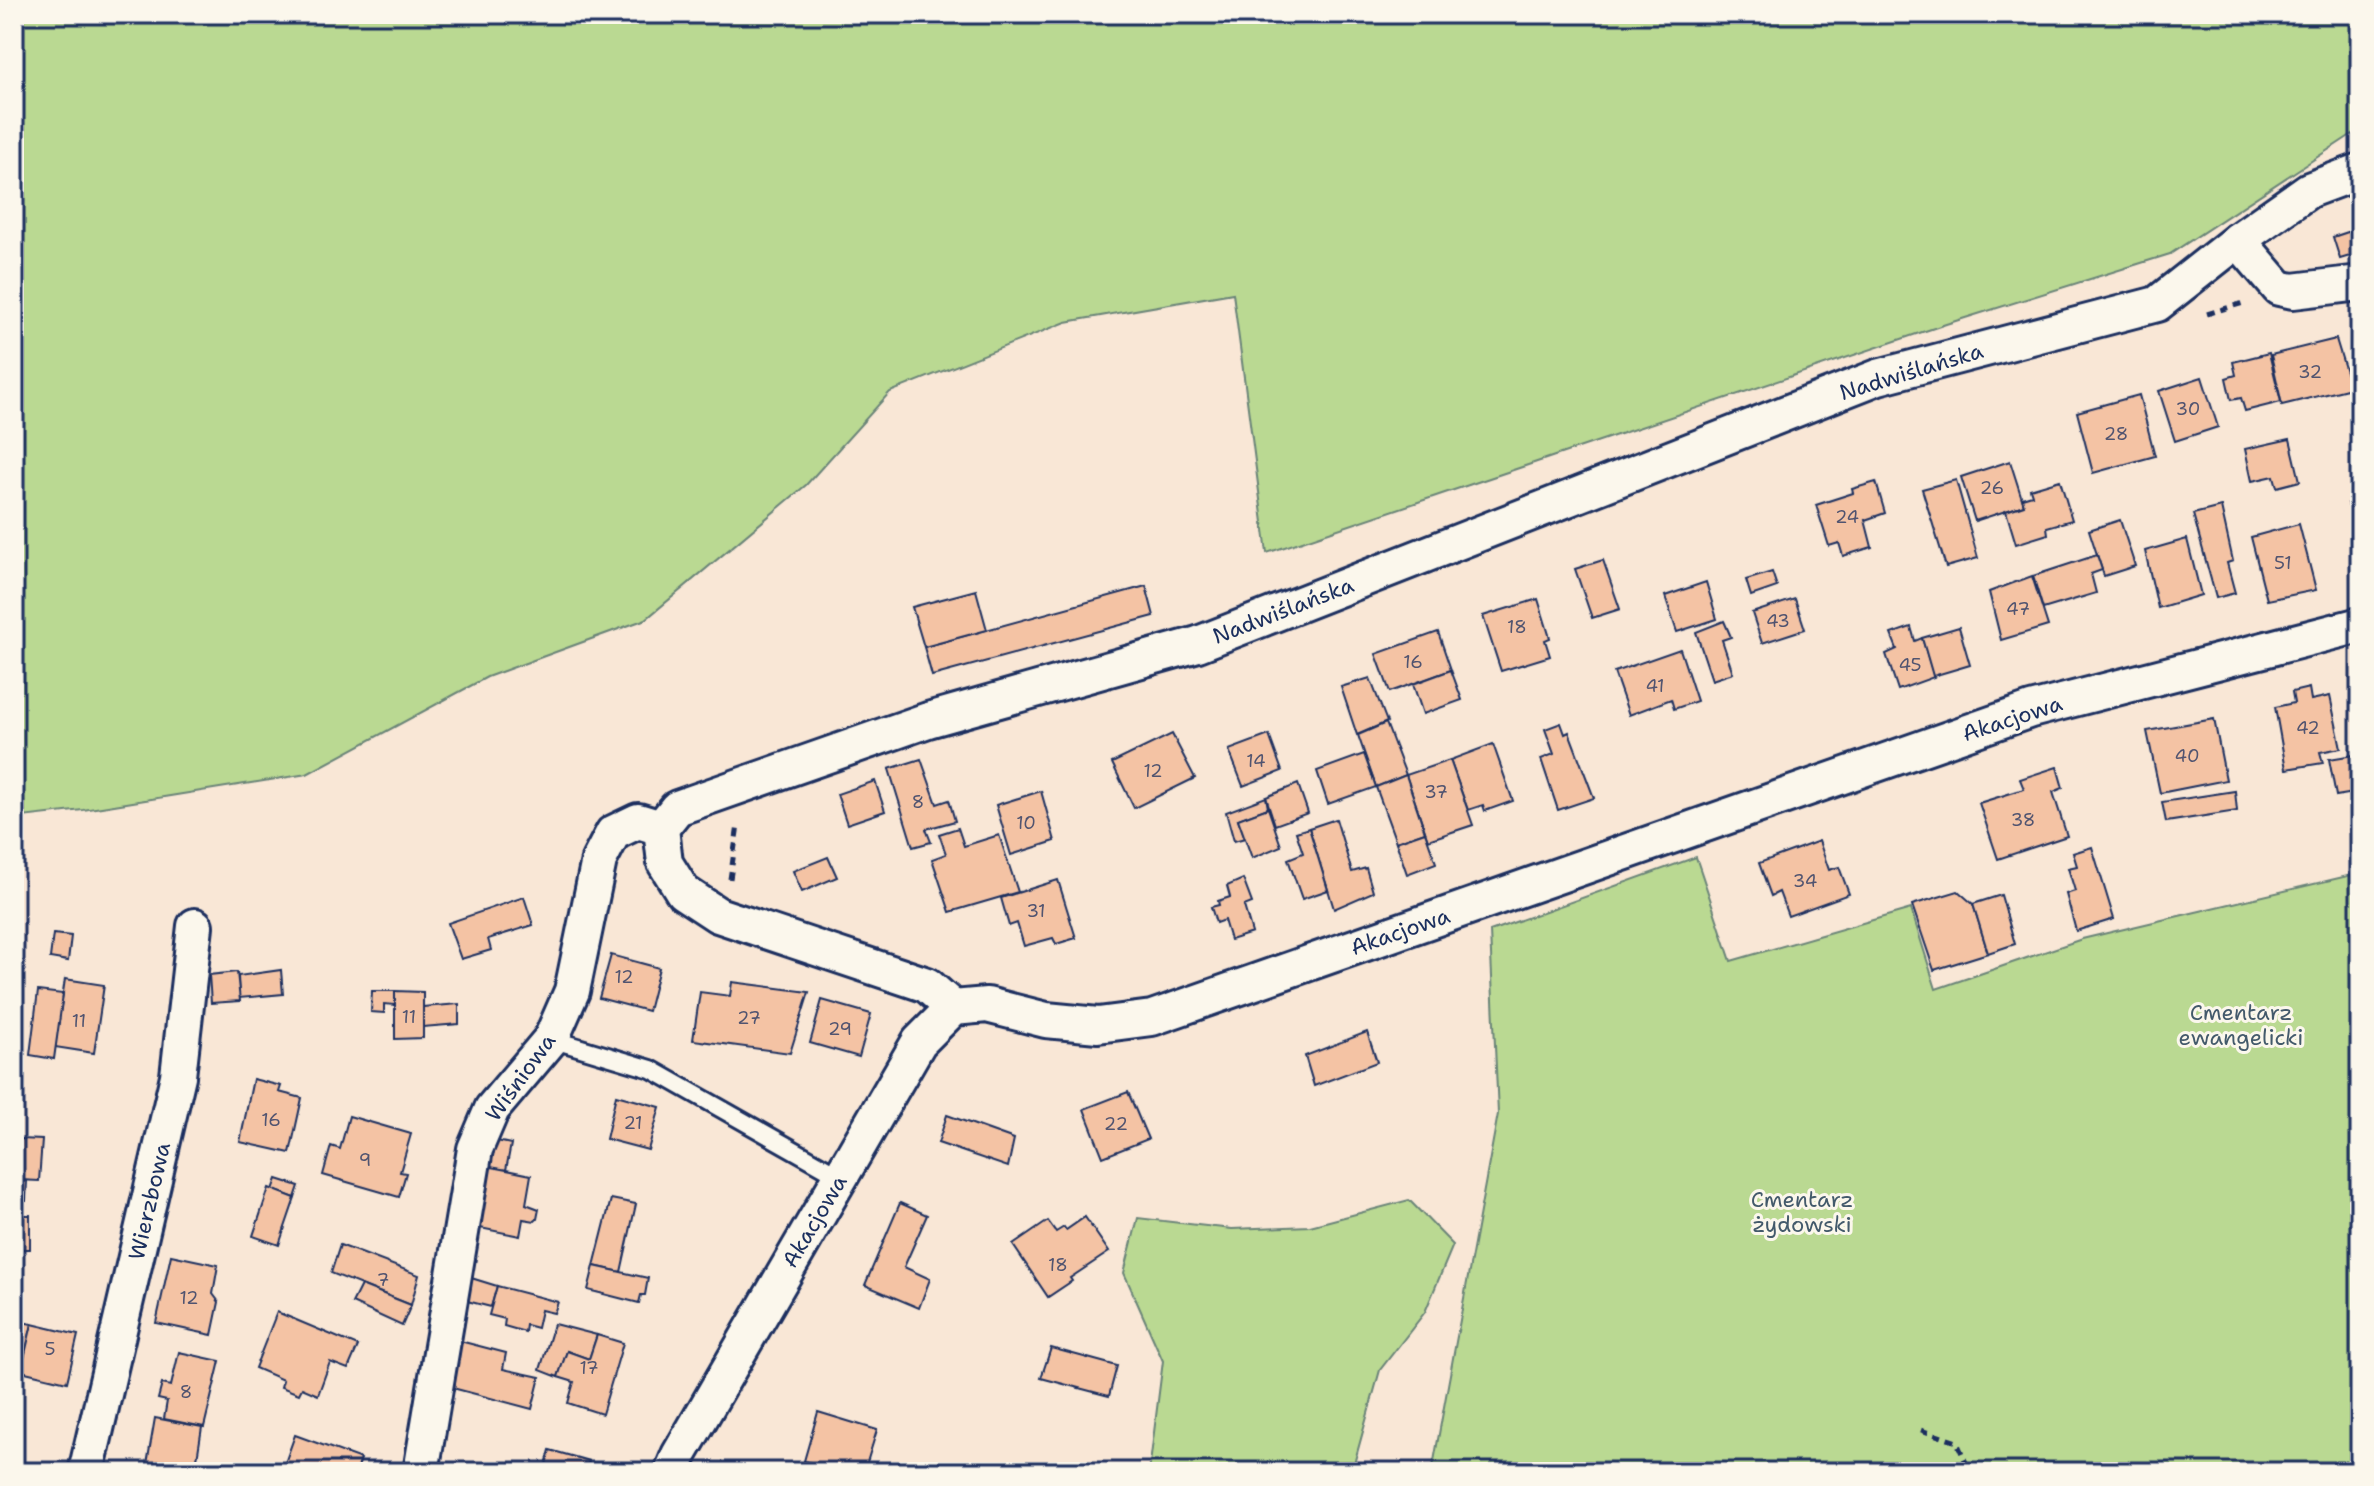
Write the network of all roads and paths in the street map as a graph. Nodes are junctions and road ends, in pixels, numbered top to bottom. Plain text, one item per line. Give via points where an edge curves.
1 (2360, 171) edge
2 (2238, 240) junction
3 (2360, 283) edge
4 (2360, 625) edge
5 (661, 828) junction
6 (195, 926) dead end
7 (953, 1008) junction
8 (551, 1039) junction
9 (840, 1176) junction
10 (1921, 1430) dead end
11 (86, 1472) edge
12 (421, 1472) edge
13 (672, 1472) edge
14 (1970, 1472) edge

1 - 2 street, Nadwiślańska via 2309,190
2 - 3 street via 2279,288
2 - 5 street, Nadwiślańska via 2157,304 1878,377 1198,644 928,720 677,808
4 - 7 street, Akacjowa via 2031,710 1152,1018 1098,1025 1046,1020 987,1005
5 - 7 street via 665,863 683,892 718,915 927,985
5 - 8 street, Wiśniowa via 638,821 613,833 599,860 572,991
6 - 11 street, Wierzbowa via 178,1076
7 - 9 street, Akacjowa via 919,1042
8 - 9 lane via 651,1069
8 - 12 street, Wiśniowa via 492,1109 475,1149
9 - 13 street, Akacjowa
10 - 14 path via 1957,1442

